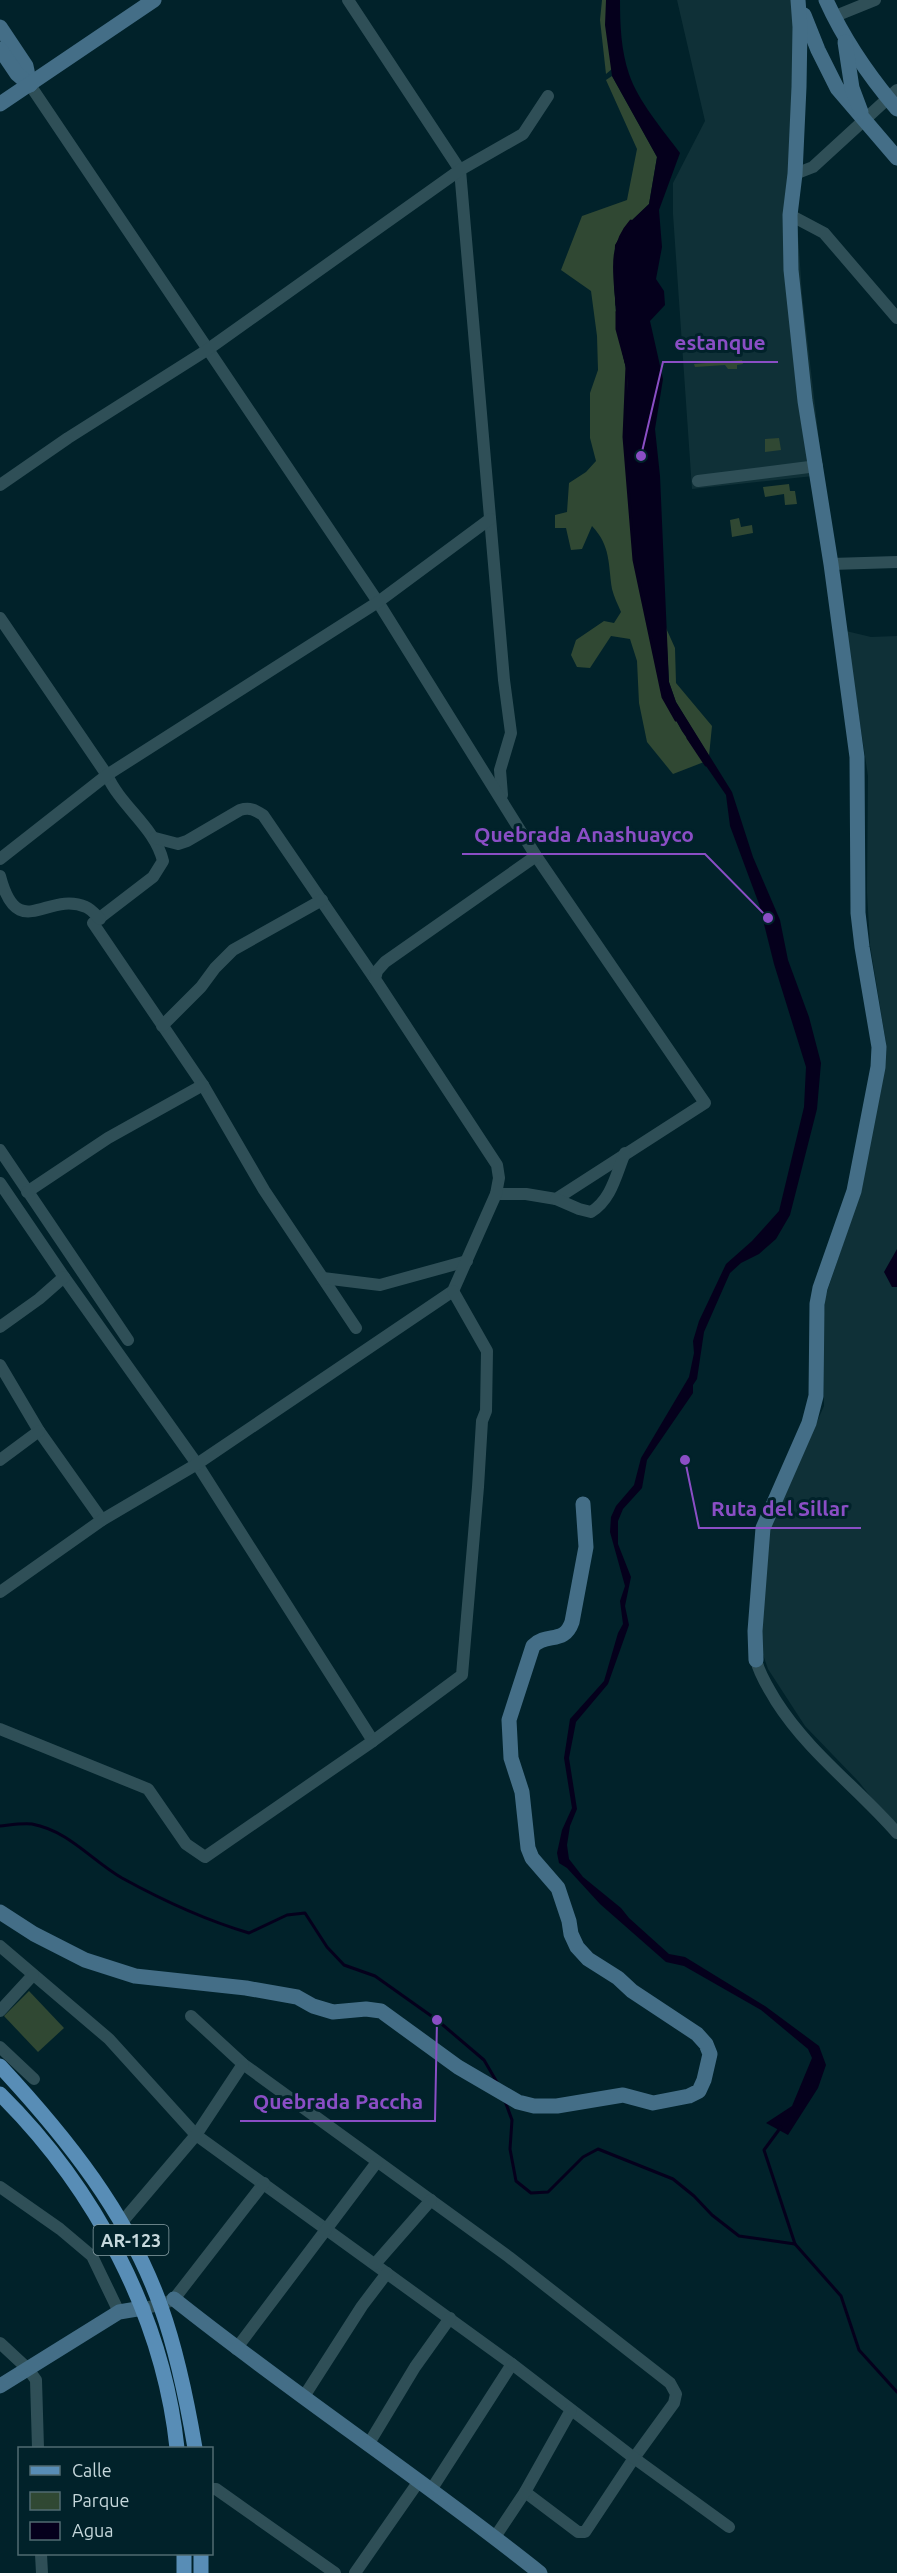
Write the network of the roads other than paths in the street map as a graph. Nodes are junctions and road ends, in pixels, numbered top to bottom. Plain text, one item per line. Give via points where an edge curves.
1 (154, 0) edge
2 (348, 0) edge
3 (798, 0) edge
4 (826, 0) edge
5 (875, 0) edge
6 (834, 17) junction
7 (0, 27) edge
8 (845, 38) junction
9 (0, 49) edge
10 (30, 85) junction
11 (548, 96) dead end
12 (894, 99) edge
13 (0, 104) edge
14 (864, 120) junction
15 (897, 158) edge
16 (460, 170) junction
17 (795, 174) junction
18 (790, 215) junction
19 (897, 318) edge
20 (207, 350) junction
21 (817, 466) junction
22 (698, 481) dead end
23 (0, 485) edge
24 (490, 519) junction
25 (897, 562) edge
26 (831, 564) junction
27 (378, 602) junction
28 (0, 618) edge
29 (107, 775) junction
30 (502, 800) junction
31 (154, 838) junction
32 (536, 856) junction
33 (0, 859) edge
34 (0, 876) edge
35 (322, 900) junction
36 (100, 919) junction
37 (375, 979) junction
38 (162, 1026) junction
39 (203, 1085) junction
40 (0, 1150) edge
41 (625, 1153) junction
42 (0, 1183) edge
43 (27, 1192) junction
44 (496, 1194) junction
45 (11, 1199) junction
46 (556, 1199) junction
47 (0, 1206) edge
48 (467, 1261) junction
49 (64, 1277) junction
50 (323, 1278) junction
51 (453, 1292) junction
52 (0, 1327) edge
53 (356, 1328) dead end
54 (128, 1340) dead end
55 (0, 1365) edge
56 (39, 1431) junction
57 (0, 1460) edge
58 (197, 1464) junction
59 (583, 1504) dead end
60 (102, 1520) junction
61 (0, 1592) edge
62 (756, 1660) joint
63 (0, 1729) edge
64 (373, 1741) junction
65 (897, 1833) edge
66 (0, 1912) edge
67 (0, 1946) edge
68 (33, 1975) junction
69 (0, 2011) edge
70 (191, 2016) dead end
71 (0, 2047) edge
72 (243, 2064) junction
73 (0, 2066) edge
74 (34, 2079) dead end
75 (0, 2094) edge
76 (196, 2135) junction
77 (377, 2162) junction
78 (264, 2182) junction
79 (0, 2187) edge
80 (430, 2200) junction
81 (122, 2223) junction
82 (326, 2229) junction
83 (375, 2264) junction
84 (387, 2273) junction
85 (167, 2302) junction
86 (143, 2308) junction
87 (119, 2312) junction
88 (450, 2318) junction
89 (0, 2343) edge
90 (236, 2349) junction
91 (513, 2364) junction
92 (28, 2369) junction
93 (0, 2386) edge
94 (303, 2398) junction
95 (571, 2410) junction
96 (368, 2445) junction
97 (38, 2447) edge
98 (177, 2447) edge
99 (195, 2447) edge
100 (634, 2458) junction
101 (425, 2486) junction
102 (213, 2489) edge
103 (525, 2492) junction
104 (729, 2527) dead end
105 (495, 2537) junction
106 (41, 2555) edge
107 (184, 2555) edge
108 (201, 2555) edge
109 (42, 2573) edge
110 (184, 2573) edge
111 (201, 2573) edge
112 (335, 2573) edge
113 (355, 2573) edge
114 (540, 2573) edge

1 - 10 street
2 - 16 street
3 - 14 street via 837,88
3 - 17 street
4 - 6 street
5 - 6 street
6 - 8 street
7 - 10 street via 26,66
8 - 12 street via 871,79
8 - 14 street via 852,88
9 - 10 street
10 - 13 street
10 - 20 street
11 - 16 street via 523,134
12 - 14 street
14 - 15 street
14 - 17 street via 813,167
16 - 20 street
16 - 24 street
17 - 18 street
18 - 19 street via 824,233
18 - 21 street via 796,332
20 - 23 street
20 - 27 street
21 - 22 street
21 - 26 street
24 - 27 street
24 - 30 street via 511,722 500,770
25 - 26 street
26 - 62 street via 857,757 858,913 879,1047 878,1067 854,1191 820,1288 816,1396 809,1423 763,1528 754,1638
27 - 29 street
27 - 30 street
28 - 29 street
29 - 31 street via 122,801
29 - 33 street
30 - 32 street
31 - 35 street via 178,844 187,842 240,810 256,810
31 - 36 street via 163,861 160,868 153,878
32 - 37 street via 386,962
32 - 41 street via 705,1103
34 - 36 street via 7,899 22,910 70,904 86,907
35 - 37 street
35 - 38 street via 233,950
36 - 38 street via 93,923
37 - 44 street via 497,1165
38 - 39 street
39 - 43 street via 108,1138
39 - 50 street via 264,1190
40 - 43 street
41 - 46 street
41 - 46 street via 613,1184 600,1206 591,1212
42 - 45 street
43 - 54 street
44 - 46 street
44 - 48 street
45 - 47 street
45 - 49 street
48 - 50 street via 380,1285
48 - 51 street
49 - 52 street
49 - 58 street
50 - 53 street
51 - 58 street
51 - 64 street via 487,1351 486,1411 462,1675
55 - 56 street
56 - 57 street
56 - 60 street
58 - 60 street
58 - 64 street
59 - 66 street via 586,1547 569,1631 539,1640 533,1646 508,1720 528,1848 558,1888 577,1947 706,2044 710,2054 699,2091 653,2103 623,2095 557,2106 518,2102 458,2067 381,2011 333,2012 297,1997 135,1976 85,1960
60 - 61 street
62 - 65 street via 759,1674 812,1749
63 - 64 street via 148,1789 186,1844 205,1857
67 - 68 street
68 - 69 street
68 - 76 street via 108,2039
70 - 72 street
71 - 74 street
72 - 76 street
72 - 77 street
73 - 81 main road, AR-123 via 63,2136
75 - 86 main road, AR-123 via 25,2118 71,2178 116,2251
76 - 78 street
76 - 81 street
77 - 80 street
77 - 82 street
78 - 82 street
78 - 85 street
79 - 87 street via 92,2256
80 - 83 street
80 - 100 street via 670,2383 676,2394 674,2403
81 - 85 main road, AR-123
82 - 83 street
82 - 90 street
83 - 84 street
84 - 88 street
84 - 94 street
85 - 86 street
85 - 90 street
85 - 99 main road, AR-123
86 - 87 street
86 - 98 main road, AR-123 via 164,2376
87 - 92 street
88 - 91 street
88 - 96 street
89 - 92 street
90 - 94 street
91 - 95 street
91 - 101 street
92 - 93 street
92 - 97 street via 36,2380
94 - 96 street
95 - 100 street
95 - 103 street
96 - 101 street
100 - 103 street via 585,2532 578,2532
100 - 104 street
101 - 105 street
101 - 113 street
102 - 112 street
103 - 105 street
105 - 114 street
106 - 109 street
107 - 110 main road
108 - 111 main road

